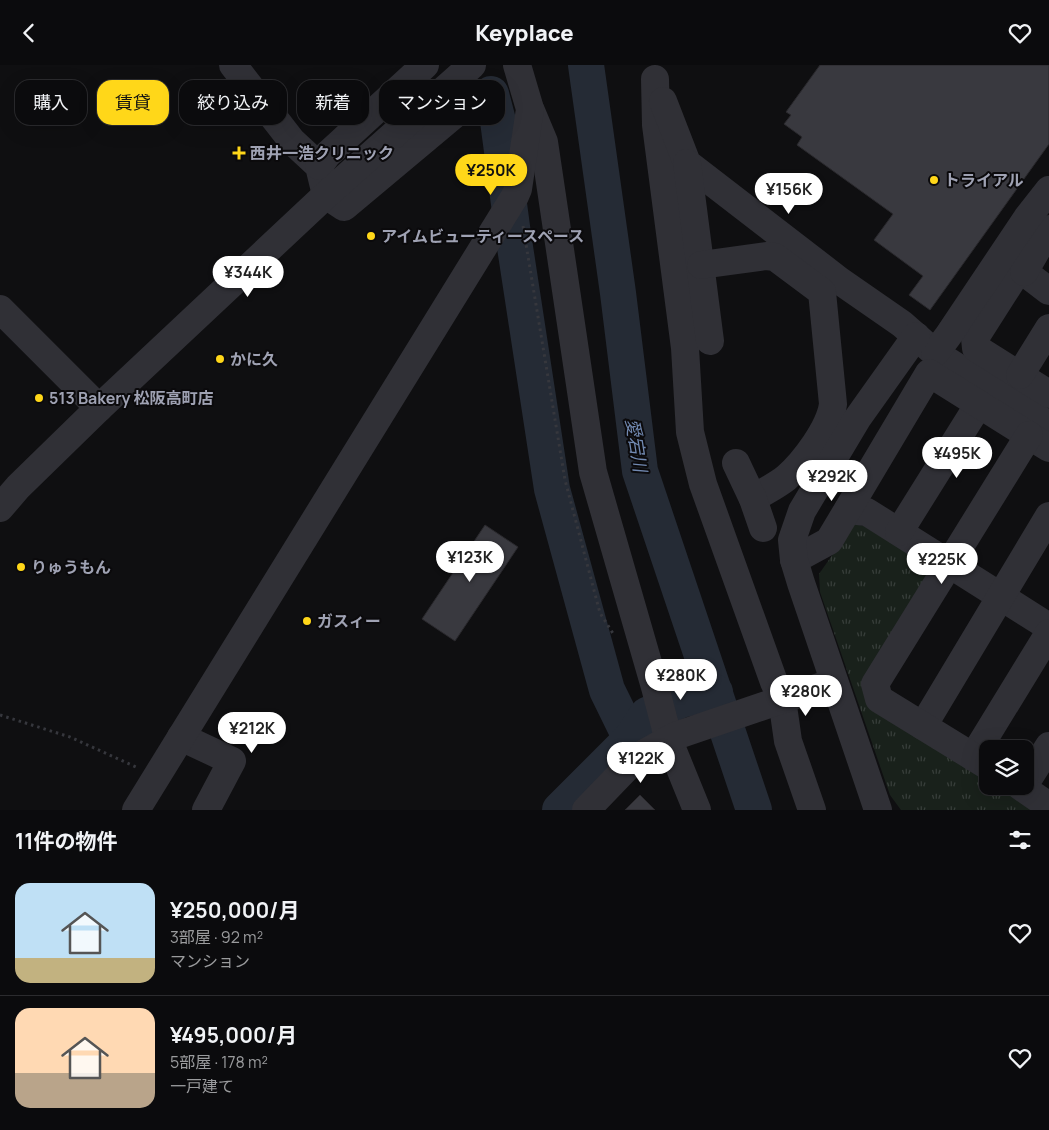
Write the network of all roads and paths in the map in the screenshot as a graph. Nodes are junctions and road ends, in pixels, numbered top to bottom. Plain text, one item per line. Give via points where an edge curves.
1 (233, 65) edge
2 (425, 65) edge
3 (472, 65) edge
4 (517, 65) edge
5 (653, 72) edge
6 (530, 109) junction
7 (442, 125) edge
8 (687, 163) junction
9 (319, 166) junction
10 (1049, 190) edge
11 (326, 195) junction
12 (1049, 229) edge
13 (701, 265) junction
14 (1014, 267) junction
15 (1049, 291) edge
16 (0, 309) edge
17 (1049, 328) edge
18 (710, 341) dead end
19 (925, 344) junction
20 (1020, 375) junction
21 (1049, 394) edge
22 (979, 404) junction
23 (99, 408) junction
24 (1042, 436) edge
25 (736, 463) dead end
26 (753, 499) junction
27 (0, 508) edge
28 (848, 509) junction
29 (1049, 516) edge
30 (762, 528) dead end
31 (899, 532) junction
32 (794, 560) junction
33 (949, 564) junction
34 (1000, 596) junction
35 (1049, 627) edge
36 (1049, 633) edge
37 (834, 681) junction
38 (782, 699) junction
39 (0, 715) edge
40 (924, 727) junction
41 (670, 734) junction
42 (181, 737) junction
43 (992, 740) edge
44 (1049, 746) edge
45 (979, 761) edge
46 (1034, 769) edge
47 (157, 777) junction
48 (1034, 794) edge
49 (1049, 806) edge
50 (136, 810) edge
51 (206, 810) edge
52 (586, 810) edge
53 (697, 810) edge
54 (812, 810) edge
55 (878, 810) edge

1 - 9 street via 292,141
2 - 9 street
3 - 11 street
4 - 6 street
5 - 8 street
5 - 38 street via 656,125 684,348 690,432 703,484
6 - 41 street via 544,142 593,472
6 - 42 street via 518,189 509,207
7 - 11 street via 344,207
8 - 13 street
8 - 19 street
9 - 11 street
10 - 14 street via 1027,218
11 - 23 street
12 - 14 street
13 - 18 street
13 - 26 street via 775,257 822,292 834,404 832,415 807,456 784,479
14 - 15 street
14 - 19 street via 948,336
14 - 20 street via 975,339 976,348
16 - 23 street
17 - 20 street
19 - 24 street
19 - 32 street via 857,419 802,511 792,540
20 - 21 street
22 - 24 street
22 - 28 street via 929,373
22 - 31 street
23 - 27 street
24 - 33 street
25 - 26 street
26 - 30 street
28 - 31 street via 867,512
28 - 32 street via 829,541
29 - 34 street
31 - 33 street
32 - 37 street
33 - 34 street
33 - 40 street via 875,684 879,699
34 - 35 street
34 - 40 street
36 - 43 street
37 - 38 street
37 - 55 street
38 - 41 street
38 - 54 street via 788,741
39 - 47 path via 70,737
40 - 45 street
41 - 52 street via 636,758
41 - 53 street
42 - 47 street
42 - 51 street via 232,761
44 - 46 street
47 - 50 street
48 - 49 street

